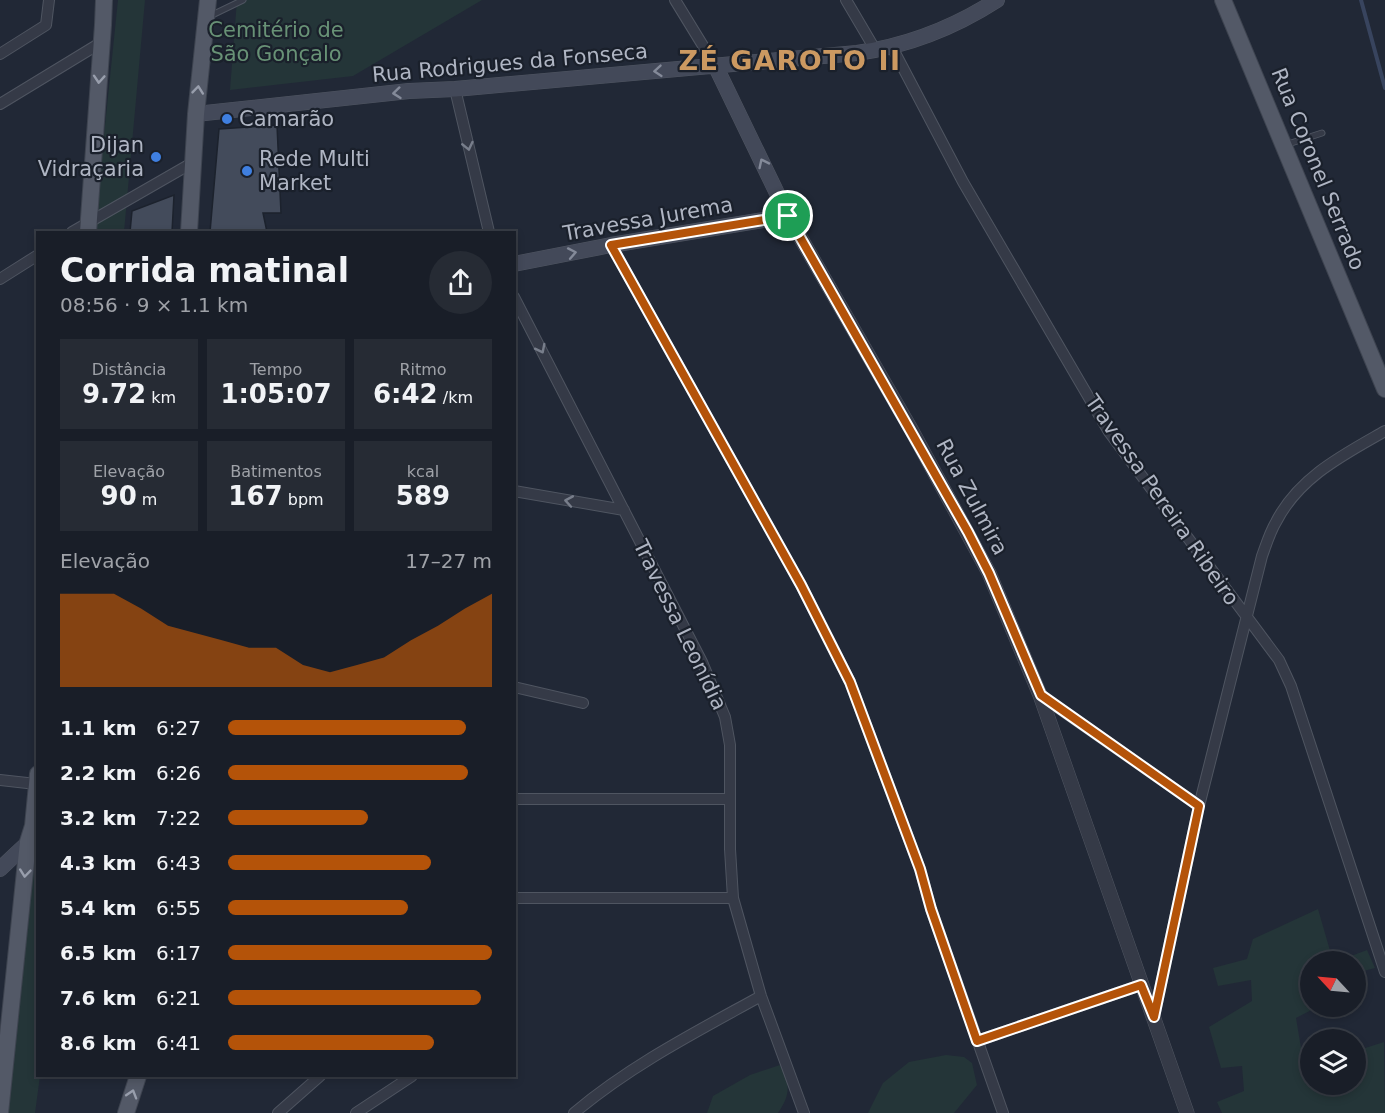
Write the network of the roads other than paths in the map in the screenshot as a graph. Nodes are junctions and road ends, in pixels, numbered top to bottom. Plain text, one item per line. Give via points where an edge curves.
1 (49, 0) edge
2 (104, 0) edge
3 (208, 0) edge
4 (243, 0) edge
5 (675, 0) edge
6 (846, 0) edge
7 (997, 0) edge
8 (1223, 0) edge
9 (207, 18) junction
10 (102, 42) junction
11 (892, 47) junction
12 (876, 51) junction
13 (0, 54) edge
14 (716, 67) junction
15 (455, 90) junction
16 (0, 104) edge
17 (196, 114) junction
18 (1322, 133) dead end
19 (1283, 145) junction
20 (192, 163) junction
21 (788, 216) junction
22 (88, 227) edge
23 (189, 231) edge
24 (489, 231) edge
25 (611, 245) junction
26 (36, 256) edge
27 (516, 264) edge
28 (0, 279) edge
29 (516, 301) edge
30 (1380, 365) edge
31 (1385, 389) edge
32 (1385, 432) edge
33 (516, 491) edge
34 (624, 510) junction
35 (1246, 617) junction
36 (516, 687) edge
37 (1041, 695) junction
38 (583, 703) dead end
39 (36, 779) edge
40 (0, 780) edge
41 (36, 791) edge
42 (516, 799) edge
43 (730, 799) junction
44 (1199, 806) junction
45 (33, 838) edge
46 (0, 869) edge
47 (516, 898) edge
48 (733, 898) junction
49 (1385, 971) edge
50 (1141, 985) junction
51 (761, 996) junction
52 (1154, 1017) junction
53 (977, 1041) junction
54 (138, 1077) edge
55 (319, 1077) edge
56 (410, 1077) edge
57 (0, 1113) edge
58 (126, 1113) edge
59 (278, 1113) edge
60 (356, 1113) edge
61 (574, 1113) edge
62 (804, 1113) edge
63 (1003, 1113) edge
64 (1187, 1113) edge

1 - 13 street via 46,25
2 - 10 main road
3 - 9 main road
4 - 9 lane
5 - 14 street, Rua Zulmira
6 - 12 street
7 - 11 main road, Rua Rodrigues da Fonseca via 969,18
8 - 19 main road, Rua Coronel Serrado
17 -> 9 main road
10 - 16 street
10 -> 22 main road
11 - 12 main road, Rua Rodrigues da Fonseca
11 - 35 street, Travessa Pereira Ribeiro via 963,182 1109,432
12 - 14 main road, Rua Rodrigues da Fonseca
14 -> 15 main road, Rua Rodrigues da Fonseca
21 -> 14 main road, Rua Zulmira
15 -> 17 main road, Rua Rodrigues da Fonseca via 409,91
15 -> 24 street
17 - 20 main road
18 - 19 lane
19 - 30 main road, Rua Coronel Serrado
20 - 22 street
20 - 23 main road
21 - 25 main road, Travessa Jurema
21 - 37 street, Rua Zulmira via 968,532
27 -> 25 main road, Travessa Jurema
25 - 53 street via 817,615 850,682 920,869
26 - 28 street
29 -> 34 street, Travessa Leonídia
30 - 31 main road, Rua Coronel Serrado
32 - 35 street via 1317,472 1292,497 1262,556
34 -> 33 street
34 - 43 street, Travessa Leonídia via 702,662 725,717 730,745
35 - 44 street
35 - 49 street, Travessa Pereira Ribeiro via 1279,660 1291,686
36 - 38 street
37 - 44 street
37 - 50 street, Rua Zulmira
39 - 40 street
41 - 45 main road
42 - 43 street
43 - 48 street, Travessa Leonídia
44 - 52 street
45 - 46 main road
45 -> 57 main road
47 - 48 street
48 - 51 street, Travessa Leonídia
50 - 52 street, Rua Zulmira
50 - 53 street
51 - 61 street via 624,1075
51 - 62 street, Travessa Leonídia
52 - 64 street, Rua Zulmira
53 - 63 street
58 -> 54 main road
55 - 59 street
56 - 60 street

